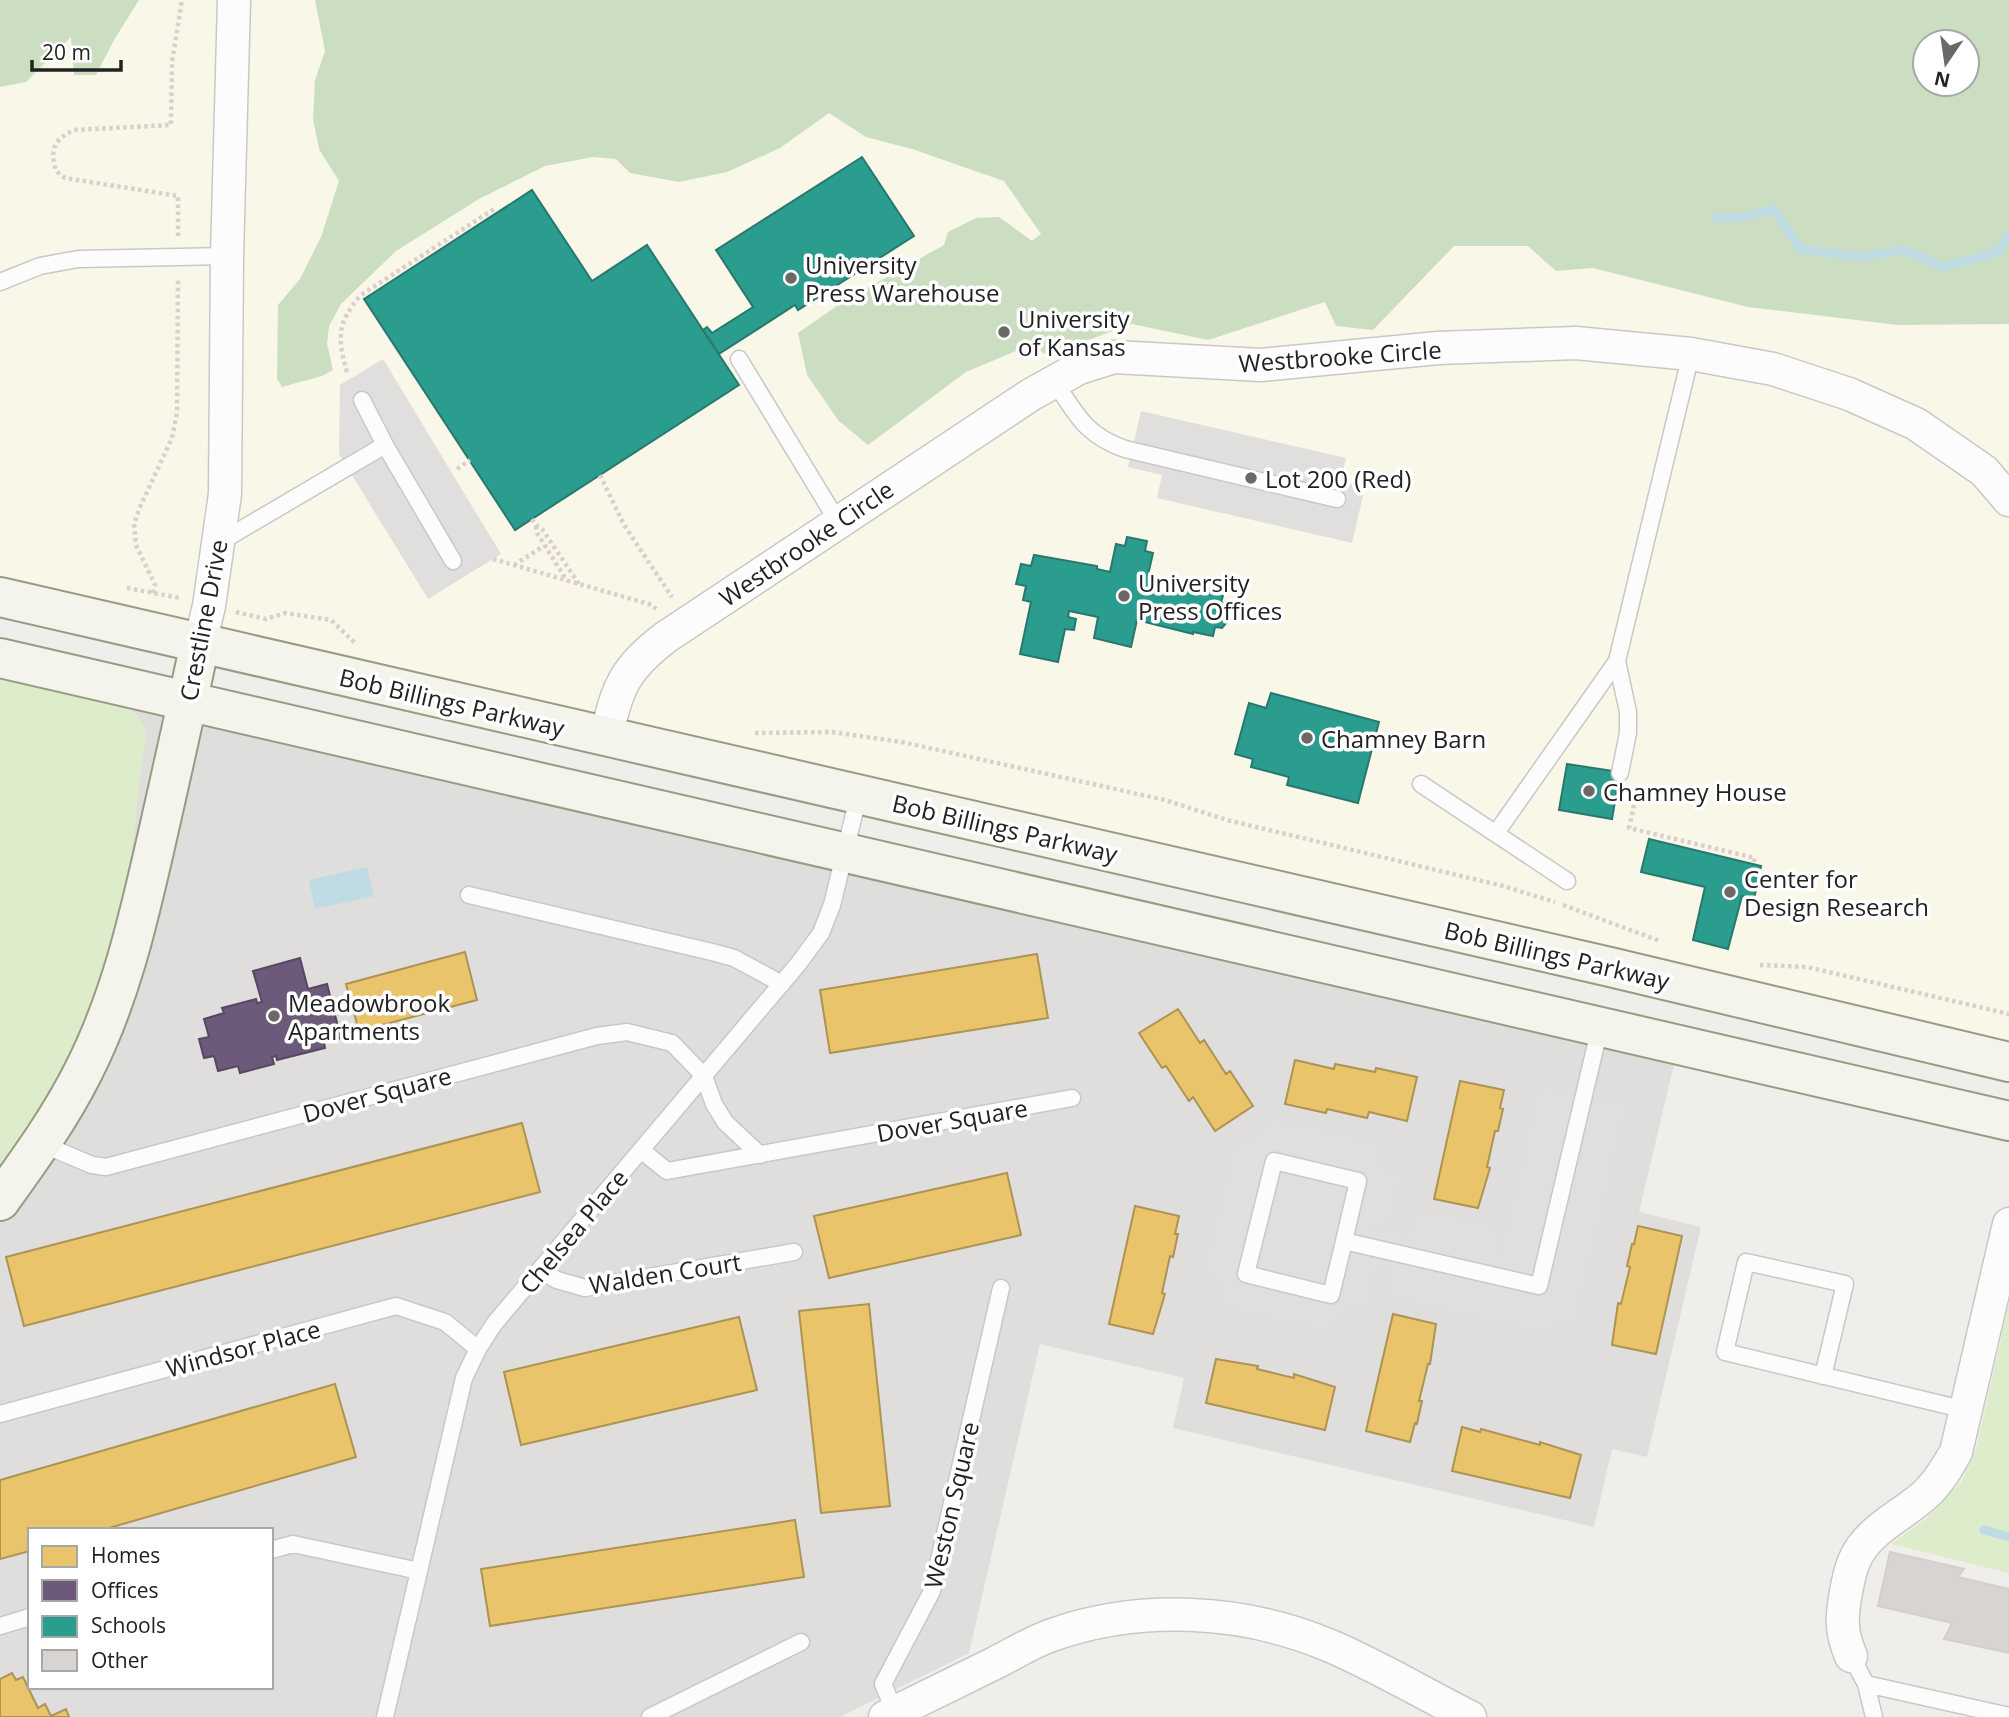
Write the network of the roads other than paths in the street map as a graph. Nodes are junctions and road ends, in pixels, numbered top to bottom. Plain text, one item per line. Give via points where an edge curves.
1 (234, 0) edge
2 (227, 256) junction
3 (0, 282) edge
4 (1691, 354) junction
5 (739, 359) dead end
6 (1054, 381) junction
7 (362, 400) dead end
8 (386, 445) junction
9 (1337, 499) dead end
10 (2009, 500) edge
11 (838, 522) junction
12 (220, 542) junction
13 (453, 561) dead end
14 (0, 597) edge
15 (200, 643) junction
16 (0, 658) edge
17 (1617, 661) junction
18 (188, 701) junction
19 (606, 737) junction
20 (1620, 773) dead end
21 (1421, 784) dead end
22 (859, 794) junction
23 (1496, 834) junction
24 (845, 851) junction
25 (1567, 881) dead end
26 (469, 895) dead end
27 (782, 984) junction
28 (1600, 1027) junction
29 (2009, 1062) edge
30 (704, 1076) junction
31 (1072, 1098) dead end
32 (2009, 1121) edge
33 (42, 1144) junction
34 (641, 1150) junction
35 (760, 1155) junction
36 (0, 1201) edge
37 (2009, 1227) edge
38 (1344, 1241) junction
39 (794, 1252) dead end
40 (540, 1270) junction
41 (1001, 1288) dead end
42 (478, 1349) junction
43 (1823, 1376) junction
44 (1966, 1410) junction
45 (0, 1414) edge
46 (273, 1549) edge
47 (419, 1571) junction
48 (28, 1618) edge
49 (0, 1626) edge
50 (801, 1642) dead end
51 (1851, 1656) joint
52 (1866, 1684) junction
53 (890, 1715) edge
54 (2009, 1716) edge
55 (385, 1717) edge
56 (650, 1717) edge
57 (1470, 1717) edge
58 (1874, 1717) edge

1 - 2 street, Crestline Drive
2 - 3 lane via 79,259 40,266
2 - 12 street, Crestline Drive via 225,494
4 - 6 street, Westbrooke Circle via 1576,344 1438,348 1261,365 1114,357
4 - 10 street, Westbrooke Circle via 1773,369 1849,394 1916,424 1983,471
4 - 17 lane
5 - 11 lane
6 - 9 lane via 1086,427 1105,442
6 - 11 street, Westbrooke Circle
7 - 8 lane
8 - 12 lane
8 - 13 lane
11 - 19 street, Westbrooke Circle via 666,620 623,681
12 - 15 street, Crestline Drive
14 - 15 main road, Bob Billings Parkway
15 - 18 main road, Crestline Drive
15 - 19 main road, Bob Billings Parkway
16 - 18 main road
17 - 20 lane via 1629,712
17 - 23 lane
18 - 24 main road
18 - 33 main road, Crestline Drive via 145,890 114,1001 85,1070
19 - 22 main road, Bob Billings Parkway
21 - 23 lane
22 - 24 lane, Chelsea Place
22 - 29 main road, Bob Billings Parkway
23 - 25 lane
24 - 27 lane, Chelsea Place via 821,933
24 - 28 main road
26 - 27 lane via 712,951
27 - 30 lane, Chelsea Place
28 - 32 main road
28 - 38 lane via 1539,1286
30 - 33 lane, Dover Square via 672,1043 627,1032 611,1033 106,1167 92,1166
30 - 34 lane, Chelsea Place
30 - 35 lane via 725,1122
31 - 35 lane, Dover Square
33 - 36 main road, Crestline Drive
34 - 35 lane, Dover Square via 667,1171
34 - 40 lane, Chelsea Place
37 - 44 street
38 - 38 lane via 1358,1181 1274,1161 1246,1274 1331,1295
39 - 40 lane, Walden Court via 585,1288
40 - 42 lane, Chelsea Place
41 - 53 lane, Weston Square via 932,1591 883,1684
42 - 45 lane, Windsor Place via 445,1322 396,1306
42 - 47 lane, Chelsea Place via 464,1378
43 - 43 lane via 1725,1352 1746,1262 1845,1284
43 - 44 lane
44 - 51 street via 1956,1452 1946,1469 1928,1492 1870,1538 1857,1556 1841,1620
46 - 47 lane via 293,1544
47 - 55 lane, Chelsea Place
48 - 49 lane
50 - 56 lane
51 - 52 lane
52 - 54 lane
52 - 58 lane
53 - 57 street via 1050,1635 1115,1617 1155,1615 1247,1621 1292,1632 1328,1645

